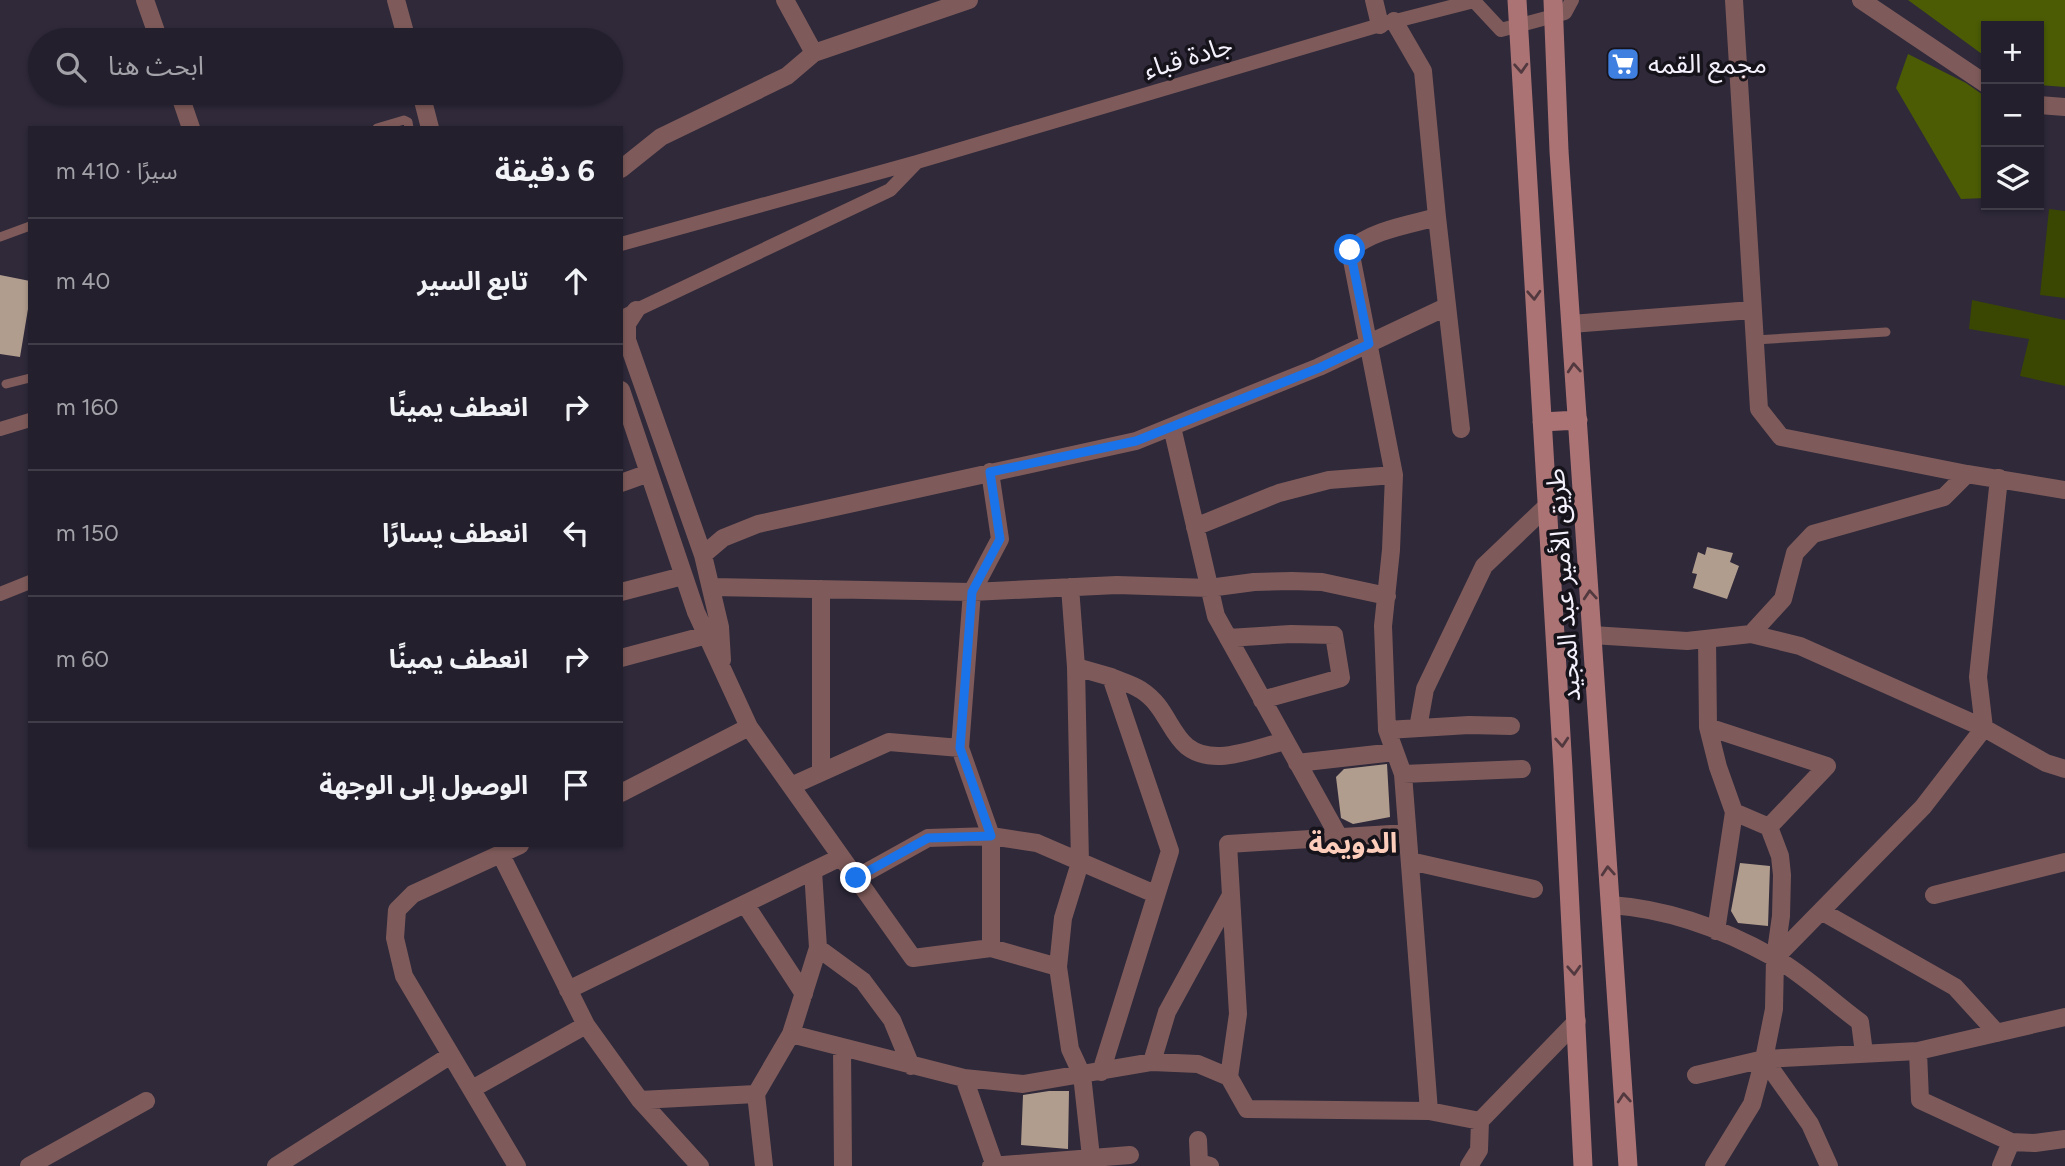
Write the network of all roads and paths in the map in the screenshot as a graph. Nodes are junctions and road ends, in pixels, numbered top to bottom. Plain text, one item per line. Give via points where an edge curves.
1 (145, 0) edge
2 (396, 0) edge
3 (786, 0) edge
4 (969, 0) edge
5 (1374, 0) edge
6 (1474, 0) edge
7 (1517, 0) edge
8 (1553, 0) edge
9 (1572, 0) edge
10 (1734, 0) edge
11 (1861, 0) edge
12 (1387, 23) junction
13 (1518, 26) junction
14 (155, 28) edge
15 (404, 28) edge
16 (814, 53) junction
17 (1981, 81) edge
18 (183, 105) edge
19 (424, 105) edge
20 (2044, 105) edge
21 (2065, 107) edge
22 (190, 126) edge
23 (384, 126) edge
24 (409, 126) edge
25 (429, 126) edge
26 (917, 162) junction
27 (623, 167) edge
28 (1437, 217) junction
29 (28, 227) edge
30 (0, 237) edge
31 (623, 243) edge
32 (1447, 307) junction
33 (1752, 310) junction
34 (629, 314) edge
35 (1571, 324) junction
36 (1886, 332) dead end
37 (1755, 340) junction
38 (1369, 344) junction
39 (28, 378) edge
40 (6, 384) dead end
41 (623, 396) edge
42 (1578, 420) junction
43 (28, 421) edge
44 (1542, 422) junction
45 (1172, 427) junction
46 (0, 429) edge
47 (1461, 429) dead end
48 (990, 472) junction
49 (649, 473) junction
50 (1967, 474) junction
51 (1394, 475) junction
52 (1999, 478) junction
53 (623, 482) edge
54 (2065, 490) edge
55 (1547, 506) junction
56 (1195, 527) junction
57 (703, 555) junction
58 (683, 576) junction
59 (28, 583) edge
60 (712, 587) junction
61 (1070, 587) junction
62 (1209, 588) junction
63 (821, 589) junction
64 (623, 592) edge
65 (972, 592) junction
66 (0, 594) edge
67 (1387, 596) junction
68 (1751, 634) junction
69 (707, 635) junction
70 (1592, 635) junction
71 (1228, 638) junction
72 (1707, 639) junction
73 (623, 657) edge
74 (1076, 667) junction
75 (723, 671) junction
76 (1111, 677) junction
77 (1262, 700) junction
78 (1511, 726) dead end
79 (749, 727) junction
80 (1708, 727) junction
81 (1418, 728) junction
82 (1984, 728) junction
83 (1387, 730) junction
84 (1286, 741) junction
85 (960, 748) junction
86 (1395, 752) junction
87 (1297, 763) junction
88 (1522, 769) dead end
89 (2065, 769) edge
90 (821, 772) junction
91 (1403, 774) junction
92 (791, 786) junction
93 (623, 792) edge
94 (1734, 812) junction
95 (1769, 827) junction
96 (1407, 833) junction
97 (991, 836) junction
98 (1339, 837) junction
99 (516, 847) edge
100 (501, 855) junction
101 (841, 857) junction
102 (1410, 861) junction
103 (2065, 862) edge
104 (1080, 863) junction
105 (813, 871) junction
106 (856, 878) junction
107 (1534, 889) dead end
108 (1231, 893) junction
109 (1155, 894) junction
110 (1934, 895) dead end
111 (745, 904) junction
112 (1611, 905) junction
113 (1821, 911) junction
114 (1716, 931) junction
115 (818, 948) junction
116 (991, 948) junction
117 (1775, 958) junction
118 (1058, 967) junction
119 (568, 990) junction
120 (803, 994) junction
121 (2065, 1017) edge
122 (1577, 1021) junction
123 (586, 1025) junction
124 (1997, 1033) junction
125 (791, 1034) junction
126 (842, 1048) junction
127 (1918, 1051) junction
128 (1864, 1053) junction
129 (451, 1055) junction
130 (1764, 1059) junction
131 (1152, 1062) junction
132 (911, 1066) junction
133 (1101, 1072) junction
134 (1082, 1075) junction
135 (1696, 1075) dead end
136 (1229, 1077) junction
137 (964, 1079) junction
138 (472, 1089) junction
139 (756, 1094) junction
140 (640, 1100) junction
141 (146, 1101) dead end
142 (1429, 1111) junction
143 (1480, 1121) junction
144 (2065, 1139) edge
145 (1198, 1140) dead end
146 (2011, 1142) junction
147 (1130, 1155) dead end
148 (1092, 1162) edge
149 (515, 1165) edge
150 (993, 1165) edge
151 (29, 1166) edge
152 (276, 1166) edge
153 (700, 1166) edge
154 (764, 1166) edge
155 (843, 1166) edge
156 (1210, 1166) edge
157 (1469, 1166) edge
158 (1583, 1166) edge
159 (1628, 1166) edge
160 (1714, 1166) edge
161 (1829, 1166) edge
162 (2001, 1166) edge

1 - 14 street
2 - 15 street
3 - 16 street
4 - 16 street
5 - 12 street
6 - 12 street, جادة قباء
6 - 13 street, جادة قباء via 1502,30
7 - 13 main road, طريق الأمير عبد المجيد
8 - 35 main road, طريق الأمير عبد المجيد
9 - 13 street via 1565,13
10 - 33 street
11 - 17 street
12 - 26 street, جادة قباء
12 - 28 street via 1423,71
13 -> 44 main road, طريق الأمير عبد المجيد
16 - 27 street via 787,76 661,137
18 - 22 street
19 - 25 street
20 - 21 street
23 - 24 lane via 404,120
26 - 31 street, جادة قباء
26 - 34 street via 891,190
28 - 32 street
28 - 38 street via 1371,236 1350,250
29 - 30 lane
32 - 38 street
32 - 47 street
33 - 35 street
33 - 37 street
34 - 57 street via 627,340
42 -> 35 main road, طريق الأمير عبد المجيد
36 - 37 lane
37 - 50 street via 1759,409 1781,437
38 - 45 street
38 - 51 street
39 - 40 lane
41 - 49 street
42 - 44 main road
70 -> 42 main road, طريق الأمير عبد المجيد
43 - 46 street
44 - 55 main road, طريق الأمير عبد المجيد
45 - 48 street via 1136,441
45 - 56 street
48 - 57 street via 758,524 723,538
48 - 65 street via 1000,539
49 - 53 street
49 - 58 street
50 - 52 street
50 - 68 street via 1944,497 1812,534 1795,553 1783,599
51 - 56 street via 1329,480
51 - 67 street
52 - 54 street
52 - 82 street via 1978,677
55 - 81 street via 1484,566 1425,689
55 -> 122 main road, طريق الأمير عبد المجيد
56 - 62 street
57 - 60 street
58 - 64 street
58 - 69 street
59 - 66 street
60 - 63 street
60 - 75 street
61 - 62 street
61 - 65 street
61 - 74 street
62 - 67 street via 1254,582 1322,582
62 - 71 street
63 - 65 street
63 - 90 street
65 - 85 street
67 - 83 street via 1383,626
68 - 72 street
68 - 82 street via 1800,646
69 - 73 street
69 - 75 street
70 - 72 street
112 -> 70 main road, طريق الأمير عبد المجيد
71 - 77 street
71 - 77 street via 1334,635 1341,678
72 - 80 street
74 - 76 street
74 - 104 street
75 - 79 street
76 - 84 street via 1143,690 1186,749 1202,755 1222,756
76 - 109 street via 1170,852
77 - 84 street
78 - 81 street
79 - 92 street
79 - 93 street
80 - 94 street
80 - 95 street via 1827,766
81 - 83 street
82 - 89 street
82 - 113 street via 1923,807
83 - 86 street
84 - 87 street
85 - 90 street via 889,742
85 - 97 street
86 - 87 street
86 - 91 street
87 - 98 street
88 - 91 street
90 - 92 street
91 - 96 street
92 - 101 street
94 - 95 street
94 - 114 street
95 - 117 street via 1782,875
96 - 98 street
96 - 102 street
97 - 104 street via 1037,844
97 - 106 street via 928,838
97 - 116 street
98 - 108 street via 1228,844
99 - 100 street
100 - 119 street
100 - 129 street via 413,894 397,910 395,938 404,976
101 - 105 street
101 - 106 street
102 - 107 street
102 - 142 street
103 - 110 street
104 - 109 street
104 - 118 street via 1063,918
105 - 111 street
105 - 115 street
106 - 116 street via 913,958
108 - 131 street via 1167,1012
108 - 136 street via 1238,1014
109 - 133 street
111 - 119 street
111 - 120 street
112 - 114 street via 1646,908
159 -> 112 main road, طريق الأمير عبد المجيد
113 - 117 street
113 - 124 street via 1955,987
114 - 117 street
115 - 120 street
115 - 132 street via 863,981 892,1020
116 - 118 street
117 - 128 street via 1860,1022
117 - 130 street via 1774,1009
118 - 134 street via 1070,1049
119 - 123 street
120 - 125 street
121 - 124 street
122 - 143 street
122 - 158 main road, طريق الأمير عبد المجيد
123 - 138 street
123 - 140 street
124 - 127 street
125 - 126 street
125 - 139 street
126 - 132 street
126 - 155 street
127 - 128 street
127 - 146 street via 1920,1100
128 - 130 street
129 - 138 street
129 - 152 street
130 - 135 street
130 - 160 street via 1752,1104
130 - 161 street via 1810,1124
131 - 133 street
131 - 136 street via 1198,1064
132 - 137 street
133 - 134 street
134 - 137 street via 1023,1084
134 - 148 street
136 - 142 street via 1248,1109
137 - 150 street
138 - 149 street
139 - 140 street
139 - 154 street
140 - 153 street
141 - 151 street
142 - 143 street
143 - 157 street via 1479,1150
144 - 146 street
145 - 156 street via 1199,1163
146 - 162 street
147 - 148 street
148 - 150 street

